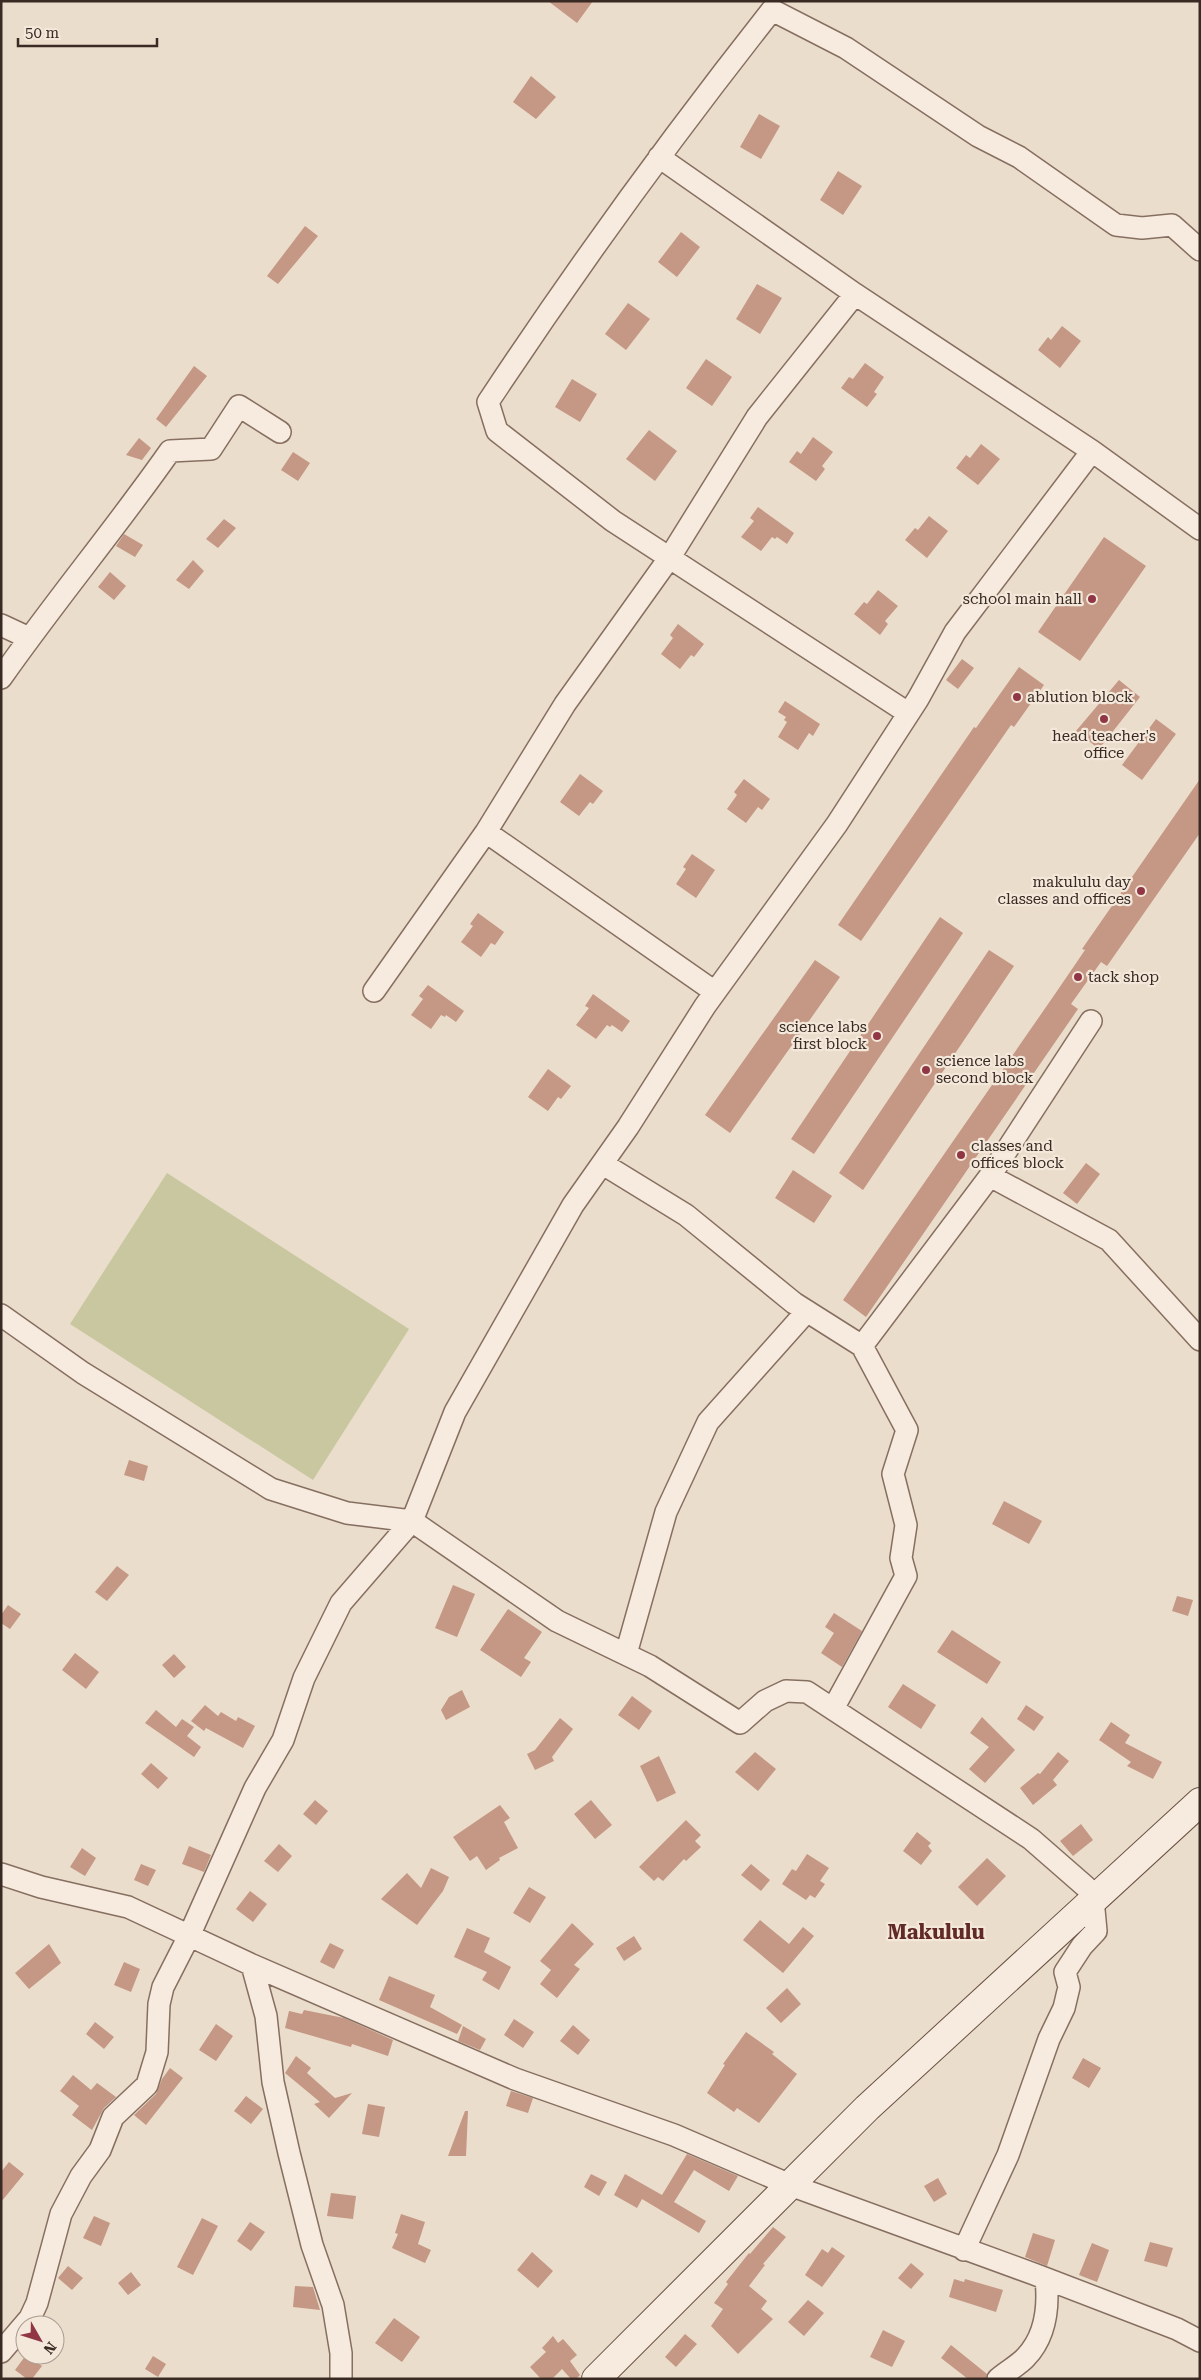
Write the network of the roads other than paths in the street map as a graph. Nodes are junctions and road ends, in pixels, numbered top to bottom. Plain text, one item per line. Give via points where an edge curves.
1 (659, 157) junction
2 (1200, 250) edge
3 (856, 294) junction
4 (280, 432) dead end
5 (1092, 451) junction
6 (1200, 529) edge
7 (670, 557) junction
8 (1, 625) edge
9 (29, 638) junction
10 (1, 678) edge
11 (908, 714) junction
12 (486, 832) junction
13 (374, 991) dead end
14 (715, 992) junction
15 (1091, 1021) dead end
16 (603, 1164) junction
17 (990, 1176) junction
18 (807, 1311) junction
19 (1, 1315) edge
20 (1200, 1340) edge
21 (862, 1346) junction
22 (412, 1521) junction
23 (626, 1654) junction
24 (834, 1708) junction
25 (1200, 1802) edge
26 (1, 1874) edge
27 (1093, 1899) junction
28 (189, 1936) junction
29 (252, 1965) junction
30 (790, 2185) junction
31 (964, 2250) junction
32 (1046, 2279) junction
33 (1200, 2340) edge
34 (1, 2352) edge
35 (341, 2379) edge
36 (596, 2379) edge
37 (998, 2379) edge

1 - 2 street via 772,10 846,48 978,136 1019,157 1116,225 1142,228 1172,225
1 - 3 street
1 - 7 street via 568,282 488,402 497,431 613,521
3 - 5 street
3 - 7 street via 757,417
4 - 9 street via 239,406 211,449 170,451 122,519
5 - 6 street
5 - 11 street via 955,632
7 - 11 street
7 - 12 street via 565,704
8 - 9 street
9 - 10 street
11 - 14 street via 837,824
12 - 13 street
12 - 14 street
14 - 16 street
15 - 17 street
16 - 18 street via 686,1215
16 - 22 street via 573,1205 455,1412
17 - 20 street via 1109,1240
17 - 21 street
18 - 21 street
18 - 23 street via 708,1422 666,1512
19 - 22 street via 82,1373 271,1489 346,1513
21 - 24 street via 907,1430 893,1474 906,1525 901,1558 906,1576
22 - 23 street via 557,1621
22 - 28 street via 341,1603 304,1678 282,1740 255,1788
23 - 24 street via 740,1723 765,1701 786,1690 807,1692
24 - 27 street via 1031,1839 1086,1887
25 - 27 street
26 - 28 street via 41,1887 128,1907
27 - 30 street via 867,2108
27 - 31 street via 1096,1931 1065,1972 1068,1987 1064,2008 1049,2038 1008,2155
28 - 29 street
28 - 34 street via 163,1987 157,2052 147,2085 113,2117 100,2150 81,2176 61,2214 30,2318
29 - 30 street via 515,2080 674,2135
29 - 35 street via 266,2016 273,2082 289,2153 312,2245 333,2305 341,2353
30 - 31 street
30 - 36 street
31 - 32 street
32 - 33 street
32 - 37 street via 1048,2297 1039,2341 1026,2358

